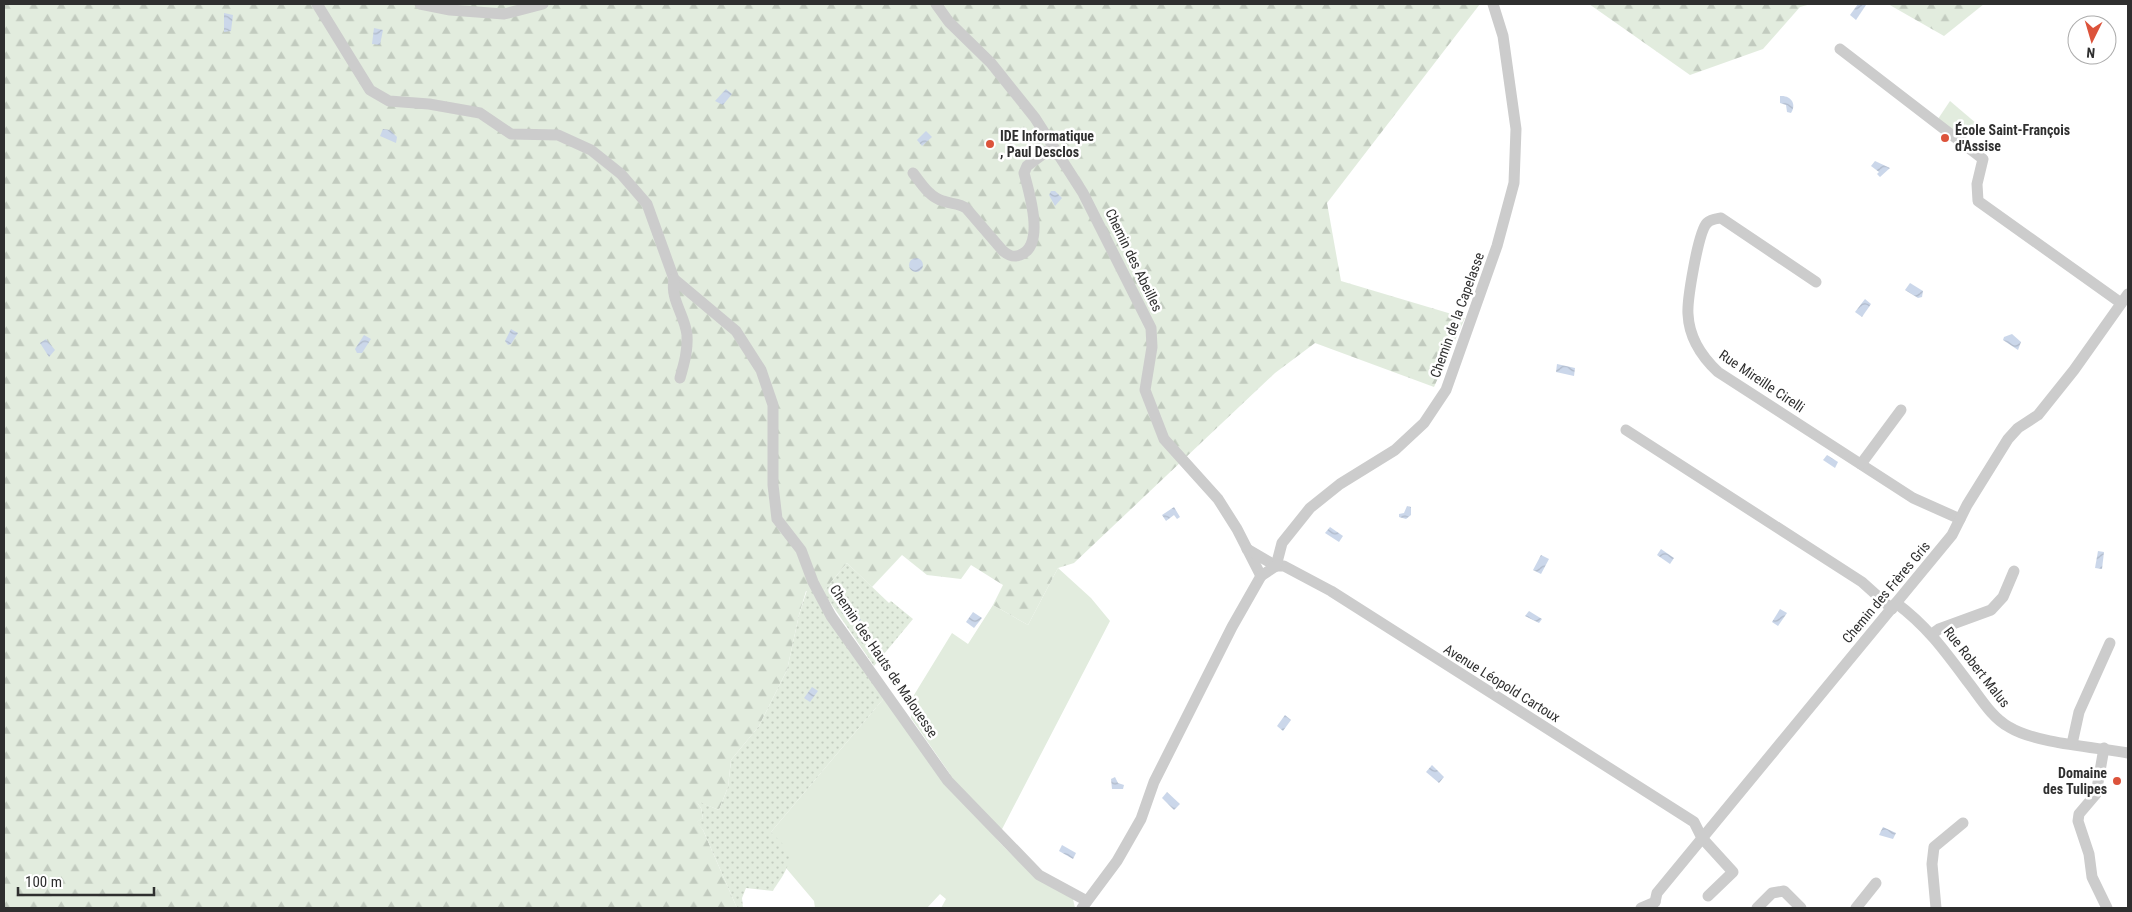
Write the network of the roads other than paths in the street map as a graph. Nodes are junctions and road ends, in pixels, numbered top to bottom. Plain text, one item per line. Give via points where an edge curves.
1 (318, 4) edge
2 (420, 4) edge
3 (543, 4) edge
4 (936, 4) edge
5 (1493, 4) edge
6 (1840, 49) dead end
7 (1058, 154) junction
8 (912, 173) dead end
9 (674, 278) junction
10 (1816, 282) dead end
11 (2125, 298) edge
12 (680, 378) dead end
13 (1901, 410) dead end
14 (1626, 430) dead end
15 (1861, 464) junction
16 (1960, 520) junction
17 (1247, 549) junction
18 (1276, 566) junction
19 (2014, 571) dead end
20 (1261, 576) junction
21 (1894, 606) junction
22 (1932, 634) junction
23 (2110, 643) dead end
24 (2072, 744) junction
25 (2104, 748) junction
26 (2128, 753) edge
27 (1963, 822) dead end
28 (1702, 838) junction
29 (1876, 883) dead end
30 (1708, 896) dead end
31 (1084, 905) edge
32 (1656, 905) edge
33 (1641, 908) edge
34 (1757, 908) edge
35 (1801, 908) edge
36 (1856, 908) edge
37 (1936, 908) edge
38 (2107, 908) edge

1 - 9 street, Chemin des Hauts de Malouesse via 370,90 390,101 480,113 512,134 558,135 591,150 621,174 647,204
2 - 3 street via 504,14
4 - 7 street, Chemin des Abeilles via 949,22 991,63
5 - 18 street, Chemin de la Capelasse via 1503,36 1516,128 1514,182 1497,246 1446,390 1424,423 1395,450 1340,484 1310,508 1282,543
6 - 11 street via 1983,159 1977,184 1978,201
7 - 8 street via 1047,151 1027,166 1024,173 1035,228 1031,246 1025,254 1017,256 1003,251 966,208 935,198
7 - 17 street, Chemin des Abeilles via 1083,193 1150,328 1152,348 1145,390 1164,438 1218,498
9 - 12 street via 675,302 687,334
9 - 31 street, Chemin des Hauts de Malouesse via 736,331 761,370 774,405 773,484 778,519 801,550 813,582 832,616 948,781 1039,875
10 - 15 street, Rue Mireille Cirelli via 1721,218 1712,219 1705,225 1692,273 1688,315 1694,339 1705,359 1718,372
11 - 16 street, Chemin des Frères Gris via 2042,411 2008,439
13 - 15 street
14 - 21 street, Rue Robert Malus
15 - 16 street, Rue Mireille Cirelli via 1913,498
16 - 21 street, Chemin des Frères Gris via 1952,535
17 - 18 street, Chemin des Abeilles
17 - 20 street, Chemin des Abeilles
18 - 20 street
18 - 28 street, Avenue Léopold Cartoux via 1284,566 1331,591 1694,822
19 - 22 street via 2003,597 1990,610
20 - 31 street via 1159,773 1141,819 1117,861
21 - 22 street, Rue Robert Malus via 1920,620
21 - 28 street, Chemin des Frères Gris
22 - 24 street, Rue Robert Malus via 1994,716 2009,728
23 - 24 street via 2079,712
24 - 25 street, Rue Robert Malus
25 - 26 street, Rue Robert Malus
25 - 38 street via 2096,794 2079,814 2078,821 2089,854 2092,878
27 - 37 street via 1934,847 1932,864
28 - 30 street, Avenue Léopold Cartoux via 1734,872
28 - 32 street, Chemin des Frères Gris via 1657,893
29 - 36 street
32 - 33 street
34 - 35 street via 1772,893 1784,891

